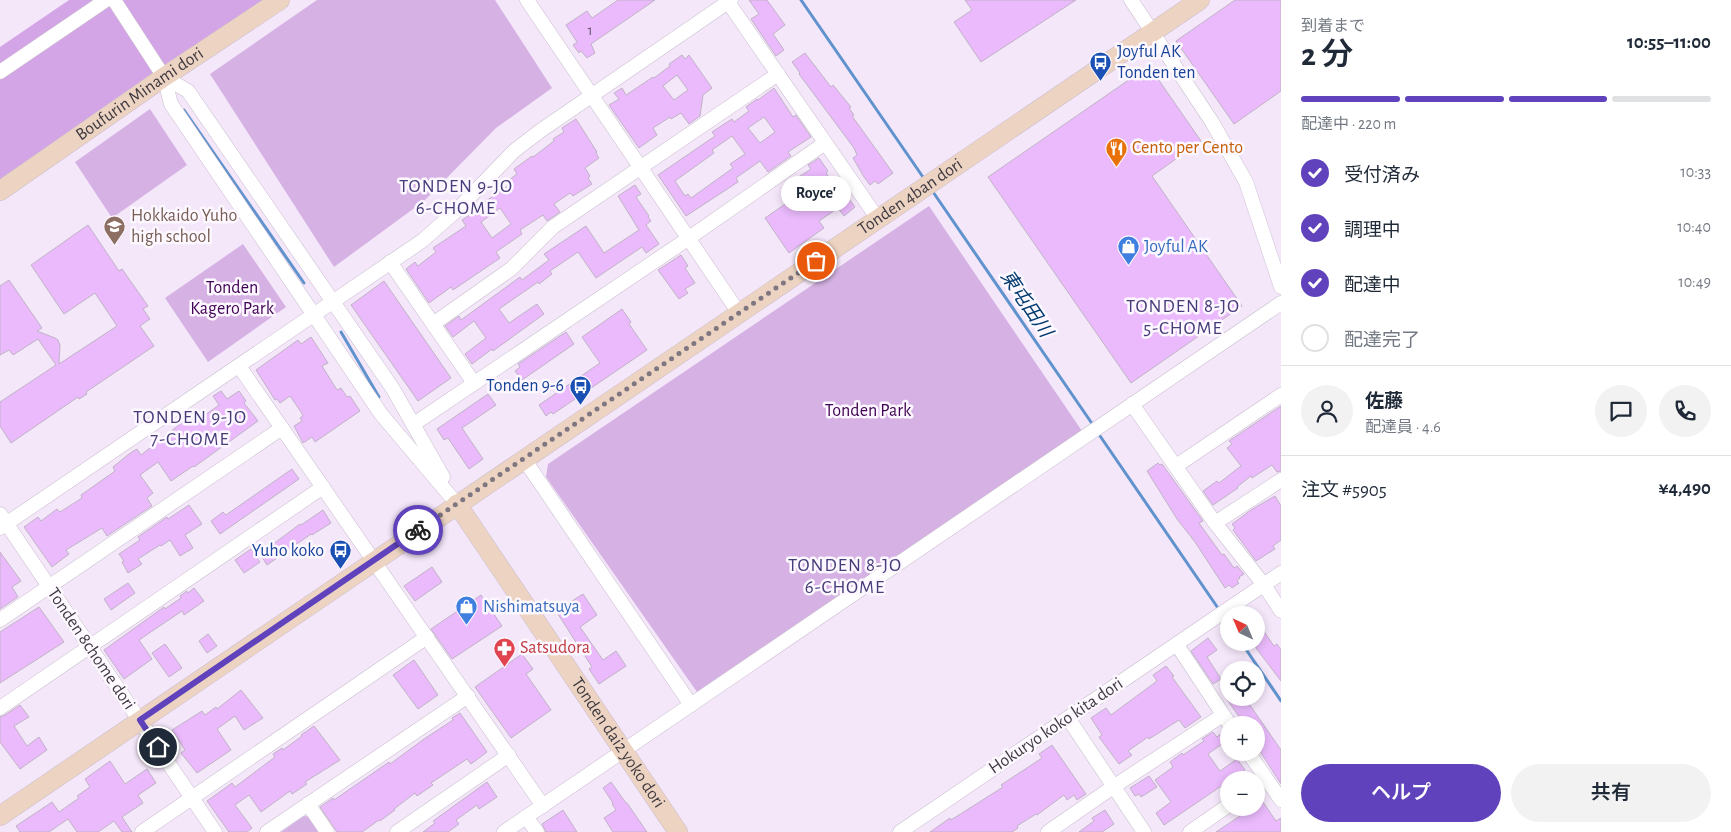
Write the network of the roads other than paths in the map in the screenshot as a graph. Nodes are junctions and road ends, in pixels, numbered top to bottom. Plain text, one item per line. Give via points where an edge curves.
1 (106, 0) edge
2 (114, 0) edge
3 (280, 0) edge
4 (527, 0) edge
5 (1131, 0) edge
6 (1200, 0) edge
7 (730, 1) edge
8 (1153, 33) junction
9 (0, 72) edge
10 (778, 74) junction
11 (164, 77) junction
12 (593, 95) junction
13 (825, 142) junction
14 (642, 168) junction
15 (0, 191) edge
16 (878, 219) junction
17 (689, 238) junction
18 (390, 262) junction
19 (1281, 287) edge
20 (334, 301) junction
21 (1281, 304) edge
22 (739, 313) junction
23 (314, 314) junction
24 (433, 324) junction
25 (239, 366) junction
26 (474, 383) junction
27 (1281, 395) edge
28 (1132, 404) junction
29 (414, 424) junction
30 (282, 428) junction
31 (524, 459) junction
32 (1176, 466) junction
33 (1281, 480) edge
34 (323, 487) junction
35 (458, 504) junction
36 (2, 522) edge
37 (1215, 523) junction
38 (374, 561) junction
39 (1281, 573) edge
40 (1264, 585) junction
41 (48, 587) junction
42 (1281, 611) edge
43 (0, 620) edge
44 (427, 638) junction
45 (1176, 645) junction
46 (89, 647) junction
47 (468, 696) junction
48 (691, 705) junction
49 (0, 708) edge
50 (1223, 716) edge
51 (1068, 718) junction
52 (140, 720) junction
53 (1220, 724) edge
54 (625, 750) junction
55 (509, 755) junction
56 (1265, 786) edge
57 (1113, 787) junction
58 (192, 798) junction
59 (1281, 800) edge
60 (308, 804) junction
61 (543, 806) junction
62 (1220, 812) edge
63 (0, 816) edge
64 (526, 817) junction
65 (142, 832) edge
66 (216, 832) edge
67 (267, 832) edge
68 (327, 832) edge
69 (397, 832) edge
70 (504, 832) edge
71 (536, 832) edge
72 (678, 832) edge
73 (900, 832) edge
74 (1048, 832) edge
75 (1144, 832) edge
76 (1190, 832) edge

1 - 9 street
2 - 11 street
3 - 11 street, Boufurin Minami dori
4 - 12 street
5 - 8 street
6 - 8 street, Tonden 4ban dori
7 - 10 street
7 - 12 street
8 - 16 street, Tonden 4ban dori
8 - 19 street via 1212,122 1246,182
10 - 13 street
10 - 14 street
11 - 15 street, Boufurin Minami dori
11 - 20 street via 188,91
11 - 23 street via 171,104
12 - 14 street
12 - 18 street via 514,150 456,211 422,241
13 - 16 street
13 - 17 street
14 - 17 street
14 - 24 street via 553,227 511,269
16 - 22 street, Tonden 4ban dori
17 - 22 street
17 - 26 street
18 - 20 street
18 - 24 street
20 - 23 street
20 - 29 street
21 - 28 street
22 - 31 street, Tonden 4ban dori
23 - 25 street
23 - 35 street via 382,414
24 - 26 street
25 - 30 street
25 - 36 street
26 - 29 street
27 - 32 street
28 - 32 street
28 - 48 street
29 - 35 street
30 - 34 street
30 - 41 street
31 - 35 street, Tonden 4ban dori
31 - 48 street
32 - 37 street
33 - 37 street
34 - 38 street
34 - 46 street
35 - 38 street, Tonden 4ban dori
35 - 54 street, Tonden dai2 yoko dori
36 - 41 street, Tonden 8chome dori
37 - 40 street
38 - 44 street
38 - 52 street, Tonden 4ban dori
39 - 40 street
40 - 42 street
40 - 45 street, Hokuryo koko kita dori
41 - 43 street
41 - 46 street, Tonden 8chome dori
44 - 47 street
44 - 58 street
45 - 50 street
45 - 51 street, Hokuryo koko kita dori
46 - 49 street
46 - 52 street, Tonden 8chome dori
47 - 55 street
47 - 60 street
48 - 54 street
51 - 57 street
51 - 73 street, Hokuryo koko kita dori
52 - 58 street, Tonden 8chome dori
52 - 63 street, Tonden 4ban dori
53 - 57 street
54 - 61 street
54 - 72 street, Tonden dai2 yoko dori
55 - 61 street
55 - 69 street
56 - 59 street
57 - 74 street
57 - 75 street
58 - 65 street
58 - 66 street, Tonden 8chome dori
60 - 67 street
60 - 68 street
61 - 64 street
62 - 76 street
64 - 70 street
64 - 71 street

